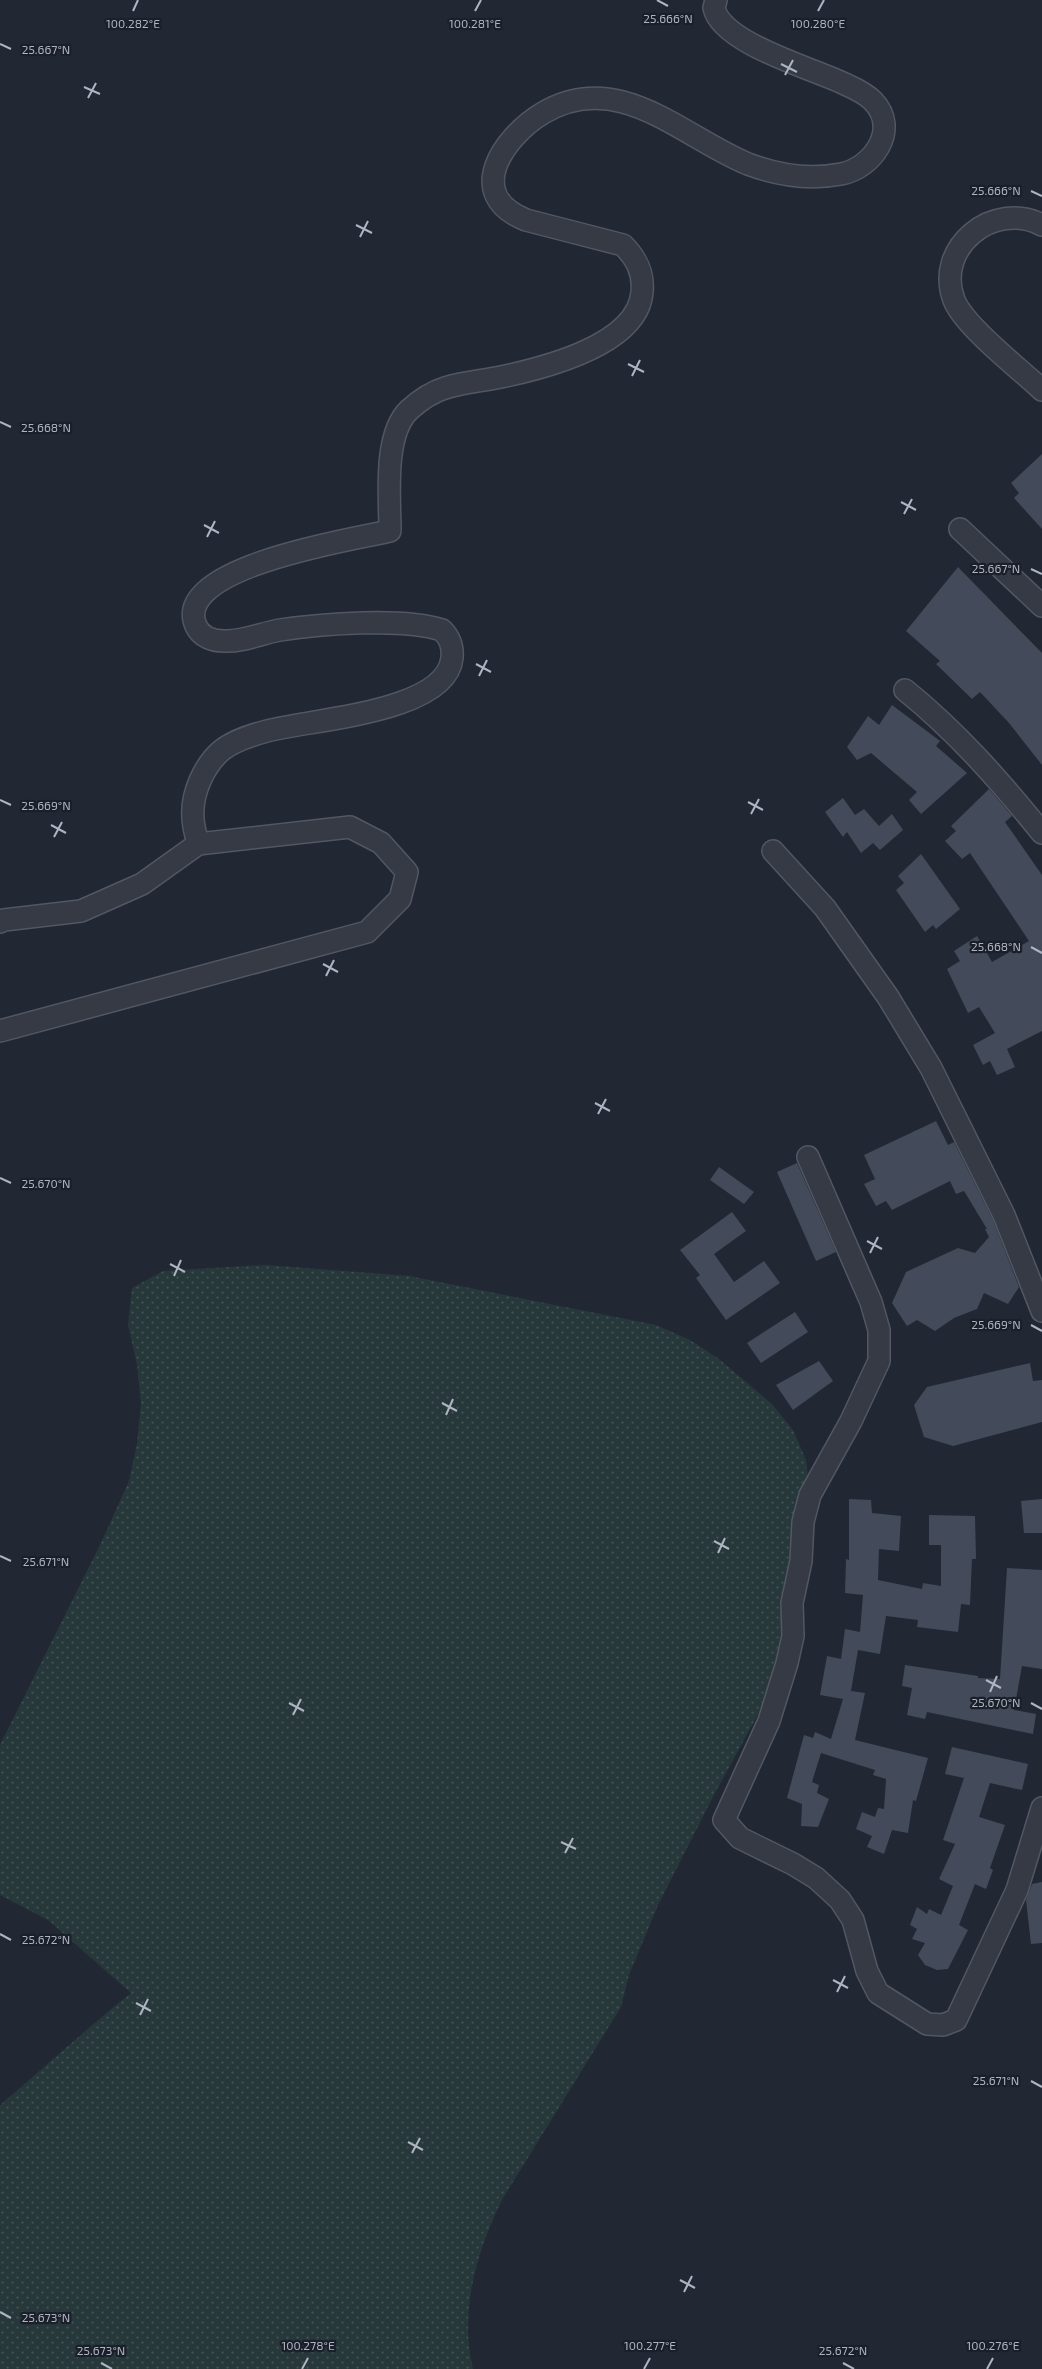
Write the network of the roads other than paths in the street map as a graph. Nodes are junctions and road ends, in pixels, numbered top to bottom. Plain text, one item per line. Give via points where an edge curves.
1 (716, 0) edge
2 (1042, 225) edge
3 (1042, 390) edge
4 (960, 529) dead end
5 (1042, 606) edge
6 (906, 690) dead end
7 (1042, 832) edge
8 (198, 844) junction
9 (773, 851) dead end
10 (0, 922) edge
11 (0, 1031) edge
12 (808, 1157) dead end
13 (1042, 1311) edge
14 (1042, 1808) edge

1 - 8 street via 714,8 720,23 738,37 848,85 873,102 884,127 876,154 859,168 840,175 818,177 778,173 726,153 649,110 610,98 587,98 558,105 512,138 498,157 493,177 501,204 526,220 623,245 640,269 643,284 636,312 624,327 591,348 524,371 445,388 409,410 392,447 390,531 318,546 263,562 224,577 204,591 196,606 194,621 201,633 213,640 234,640 318,626 408,625 442,630 450,640 452,654 450,668 442,680 410,700 268,731 222,750 207,767 195,797 193,819
2 - 3 street via 1014,217 994,219 977,228 963,242 954,259 951,280 954,299 964,317
4 - 5 street
6 - 7 street via 940,718 1002,782
8 - 10 street via 142,884 81,912
8 - 11 street via 350,827 381,843 407,872 400,899 367,932
9 - 13 street via 825,908 888,997 931,1068 1004,1215
12 - 14 street via 871,1302 879,1330 879,1361 851,1421 810,1495 792,1602 793,1636 787,1664 769,1721 724,1820 740,1838 794,1864 830,1890 848,1909 867,1971 878,1993 927,2024 943,2025 956,2020 1017,1890

